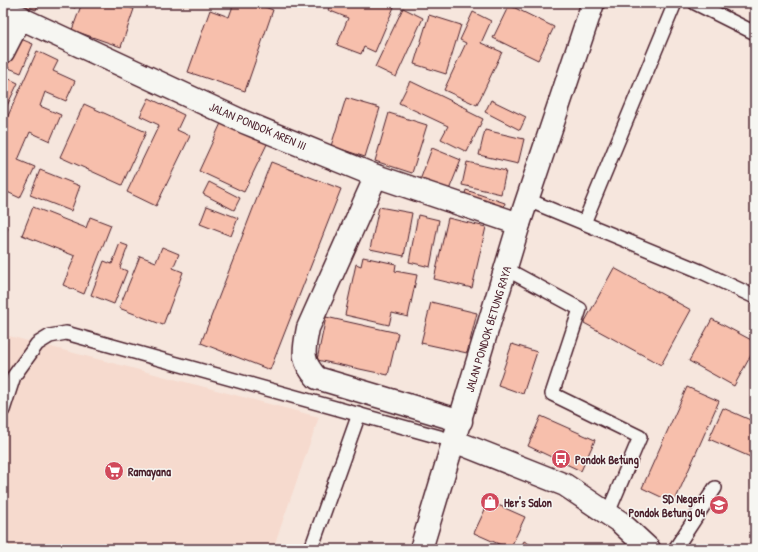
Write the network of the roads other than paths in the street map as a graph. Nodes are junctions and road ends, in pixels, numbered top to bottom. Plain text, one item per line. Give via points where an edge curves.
1 (593, 3) edge
2 (675, 3) edge
3 (695, 3) edge
4 (12, 14) edge
5 (755, 32) edge
6 (3, 52) edge
7 (376, 176) junction
8 (528, 200) junction
9 (584, 223) junction
10 (519, 224) junction
11 (506, 269) junction
12 (755, 297) edge
13 (3, 410) edge
14 (359, 414) junction
15 (460, 420) junction
16 (454, 441) junction
17 (715, 488) dead end
18 (608, 513) junction
19 (311, 549) edge
20 (421, 549) edge
21 (649, 549) edge
22 (675, 549) edge

1 - 8 street, JALAN PONDOK BETUNG RAYA
2 - 9 lane
3 - 5 lane
4 - 6 street
4 - 7 street, JALAN PONDOK AREN III via 244,122
7 - 10 street, JALAN PONDOK AREN III
7 - 15 street via 308,328 304,354 307,366 318,378
8 - 9 lane
8 - 10 street, JALAN PONDOK BETUNG RAYA
9 - 12 lane via 700,271
10 - 11 street, JALAN PONDOK BETUNG RAYA
11 - 15 street, JALAN PONDOK BETUNG RAYA
11 - 18 lane via 580,309 552,394 640,437
13 - 14 lane via 14,376 37,344 50,336 66,333
14 - 16 lane
14 - 19 lane
15 - 16 street, JALAN PONDOK BETUNG RAYA
16 - 18 street via 566,485
16 - 20 street, JALAN PONDOK BETUNG RAYA
17 - 22 lane
18 - 21 street

